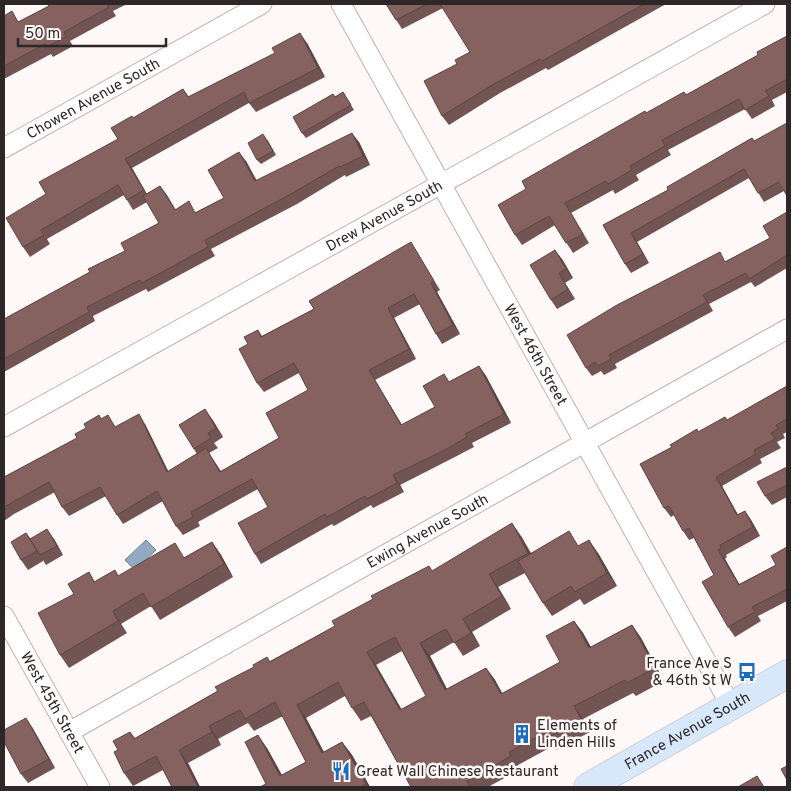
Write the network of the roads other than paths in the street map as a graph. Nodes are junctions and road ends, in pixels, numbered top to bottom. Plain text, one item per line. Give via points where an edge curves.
1 (262, 4) edge
2 (341, 4) edge
3 (765, 4) edge
4 (4, 148) edge
5 (442, 182) junction
6 (787, 329) edge
7 (4, 427) edge
8 (585, 444) junction
9 (4, 616) edge
10 (787, 674) edge
11 (730, 706) junction
12 (69, 732) junction
13 (100, 787) edge
14 (588, 787) edge

1 - 4 street, Chowen Avenue South
2 - 5 street, West 46th Street
3 - 5 street, Drew Avenue South
5 - 7 street, Drew Avenue South
5 - 8 street, West 46th Street
6 - 8 street, Ewing Avenue South
8 - 11 street, West 46th Street
8 - 12 street, Ewing Avenue South
9 - 12 street, West 45th Street
10 - 11 main road, France Avenue South
11 - 14 main road, France Avenue South
12 - 13 street, West 45th Street

